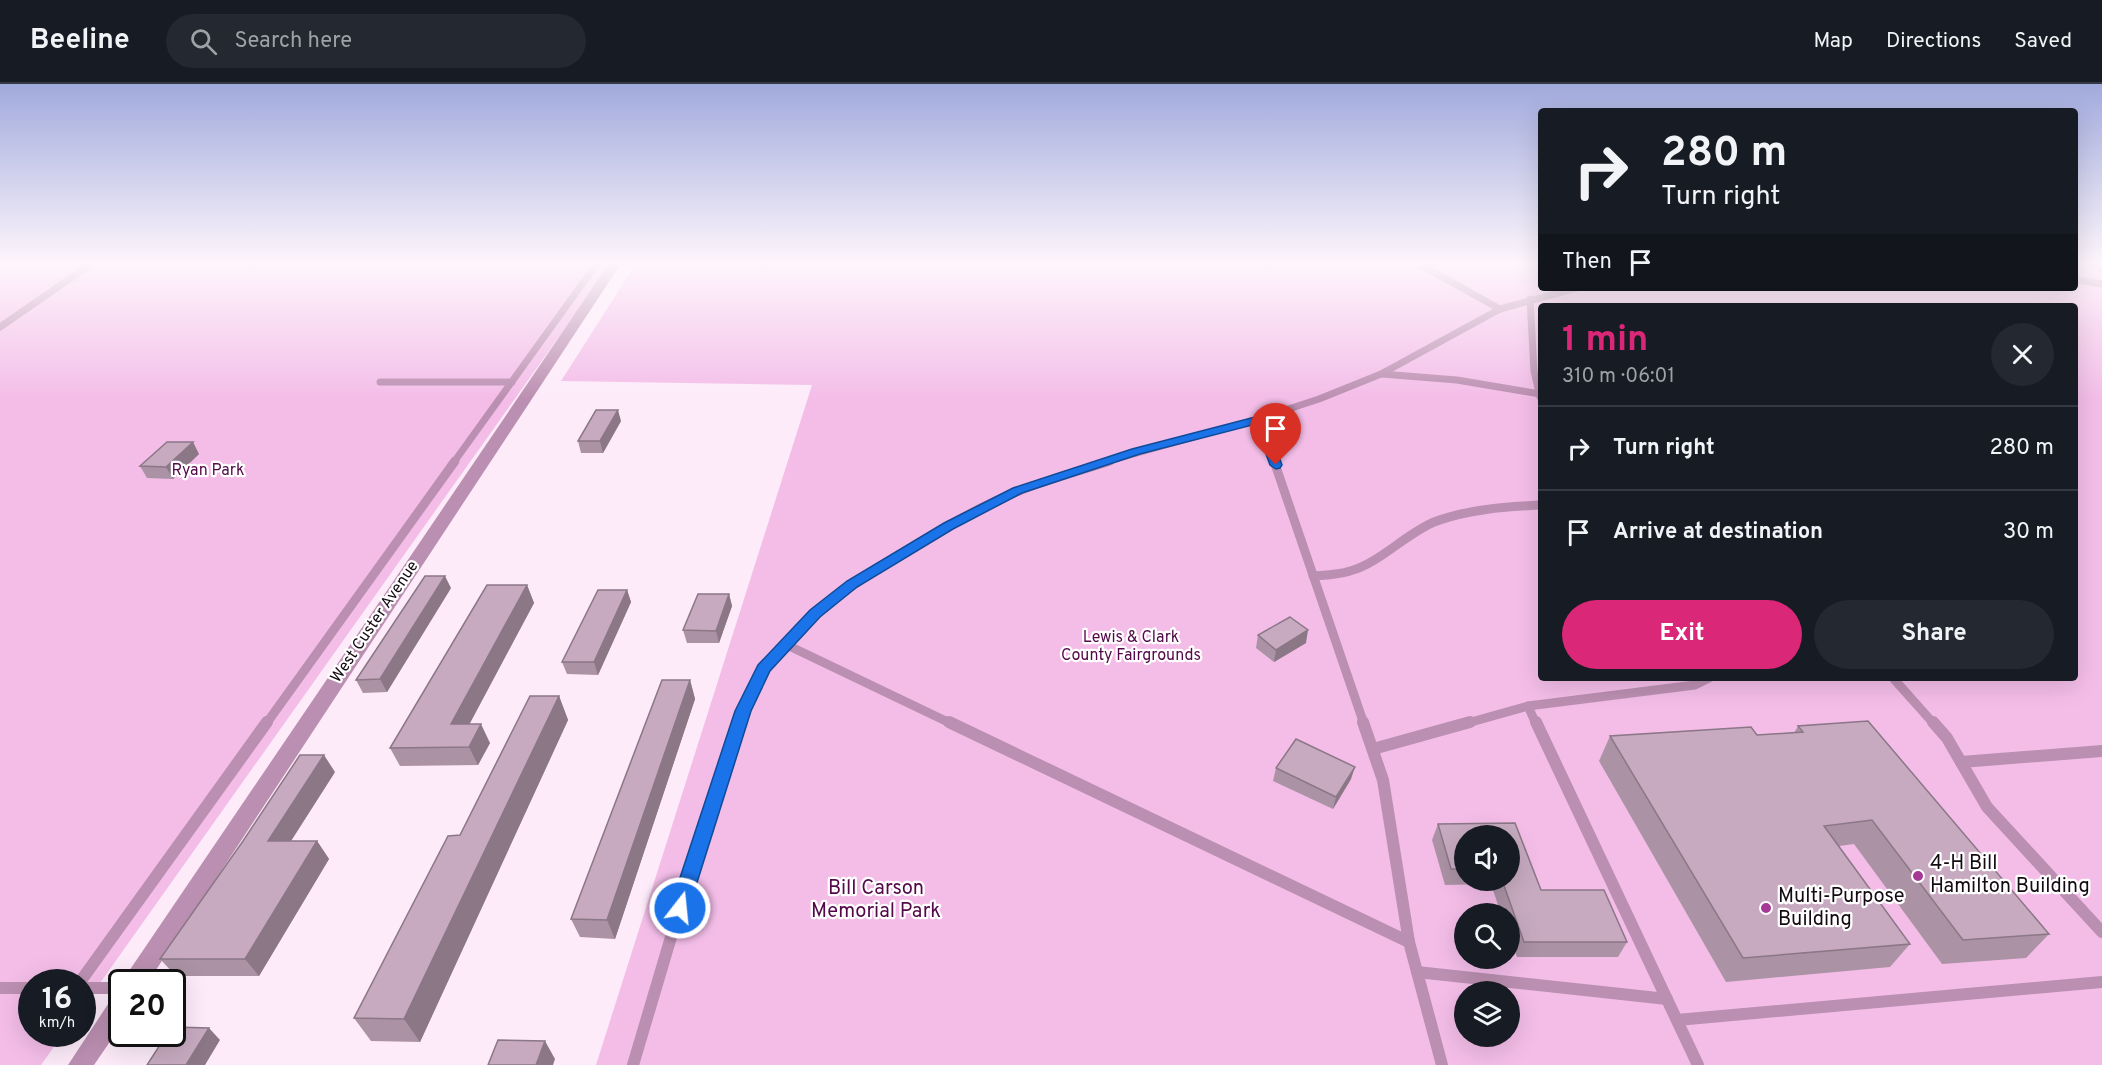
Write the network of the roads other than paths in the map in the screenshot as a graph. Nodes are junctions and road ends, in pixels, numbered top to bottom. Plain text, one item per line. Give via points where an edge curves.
1 (28, 308) edge
2 (565, 308) edge
3 (584, 308) edge
4 (1504, 308) edge
5 (1530, 308) edge
6 (1500, 309) joint
7 (1530, 322) junction
8 (1538, 326) edge
9 (0, 327) edge
10 (1381, 374) junction
11 (380, 382) dead end
12 (512, 382) junction
13 (1538, 387) edge
14 (1538, 395) edge
15 (1255, 420) junction
16 (1538, 505) edge
17 (1313, 576) junction
18 (785, 644) junction
19 (1703, 681) edge
20 (1896, 681) edge
21 (1528, 706) junction
22 (1373, 749) junction
23 (2102, 751) edge
24 (1961, 762) junction
25 (2102, 932) edge
26 (1409, 942) junction
27 (89, 969) edge
28 (144, 969) edge
29 (1417, 972) junction
30 (2102, 982) edge
31 (0, 988) edge
32 (18, 988) edge
33 (1667, 999) junction
34 (1677, 1020) junction
35 (108, 1024) edge
36 (80, 1065) edge
37 (633, 1065) edge
38 (1442, 1065) edge
39 (1698, 1065) edge

1 - 9 lane
2 - 12 lane
3 - 28 street, West Custer Avenue
4 - 6 lane
5 - 7 lane
6 - 10 lane
7 - 8 lane
7 - 13 lane
10 - 14 lane via 1457,380
10 - 15 lane
11 - 12 lane
12 - 27 lane
15 - 17 lane via 1268,443
15 - 18 lane via 1136,452 1018,491 948,526 852,584 815,613
16 - 17 lane via 1486,508 1442,519 1352,571
17 - 22 lane
18 - 26 lane
18 - 37 lane via 764,669 743,711
19 - 21 lane
20 - 24 lane via 1947,738
21 - 22 lane
21 - 33 lane
22 - 26 lane via 1383,780
23 - 24 lane
24 - 25 lane via 1987,807
26 - 29 lane
29 - 33 lane
29 - 38 lane
30 - 34 lane
31 - 32 lane
33 - 34 lane
34 - 39 lane
35 - 36 street

